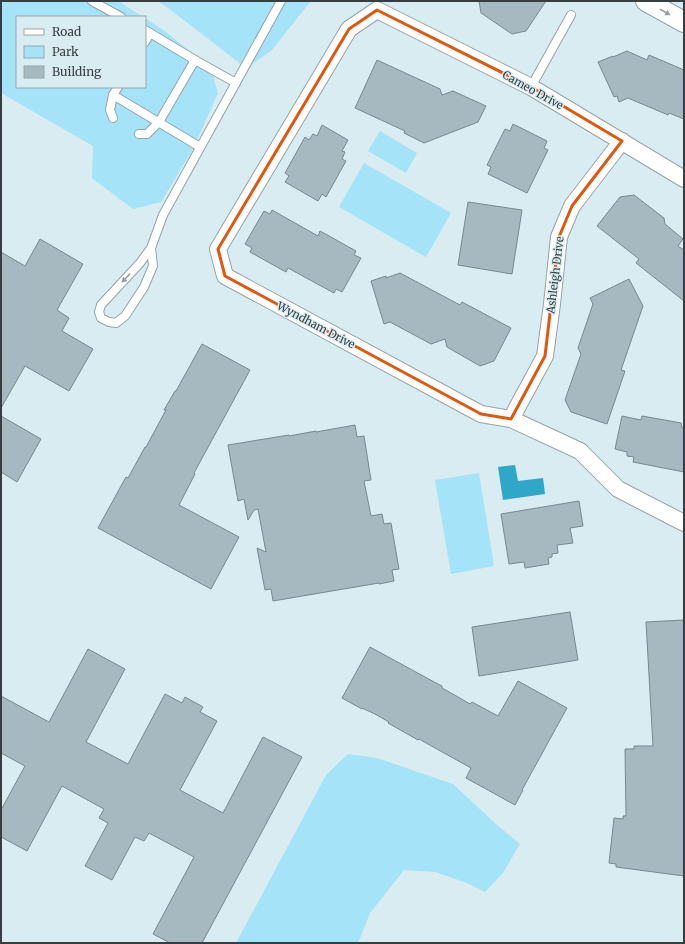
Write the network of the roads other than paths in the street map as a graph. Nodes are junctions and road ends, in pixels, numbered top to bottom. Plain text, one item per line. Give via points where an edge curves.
1 (92, 1) edge
2 (281, 1) edge
3 (646, 1) edge
4 (377, 10) joint
5 (571, 15) dead end
6 (119, 16) edge
7 (684, 22) edge
8 (148, 32) edge
9 (195, 60) junction
10 (236, 83) junction
11 (531, 87) junction
12 (117, 88) edge
13 (113, 95) junction
14 (113, 118) dead end
15 (159, 122) junction
16 (139, 134) dead end
17 (622, 141) junction
18 (200, 147) junction
19 (684, 179) edge
20 (151, 248) junction
21 (511, 419) junction
22 (684, 523) edge

1 - 6 lane
2 - 10 lane
3 -> 7 street
4 - 11 street, Cameo Drive
4 - 21 street, Wyndham Drive via 349,29 218,249 225,276 481,414
5 - 11 lane
8 - 9 lane
9 - 10 lane
9 - 15 lane
10 - 18 lane
11 - 17 street, Cameo Drive
12 - 13 lane
13 - 14 lane via 110,110
13 - 15 lane
15 - 16 lane via 147,134
15 - 18 lane
17 - 19 street, Cameo Drive
17 - 21 street, Ashleigh Drive via 572,206 558,237 545,356
18 - 20 lane via 162,215
20 -> 20 lane via 101,305 101,318 116,323 124,316 144,287 153,266
21 - 22 street, Wyndham Drive via 580,451 618,489

